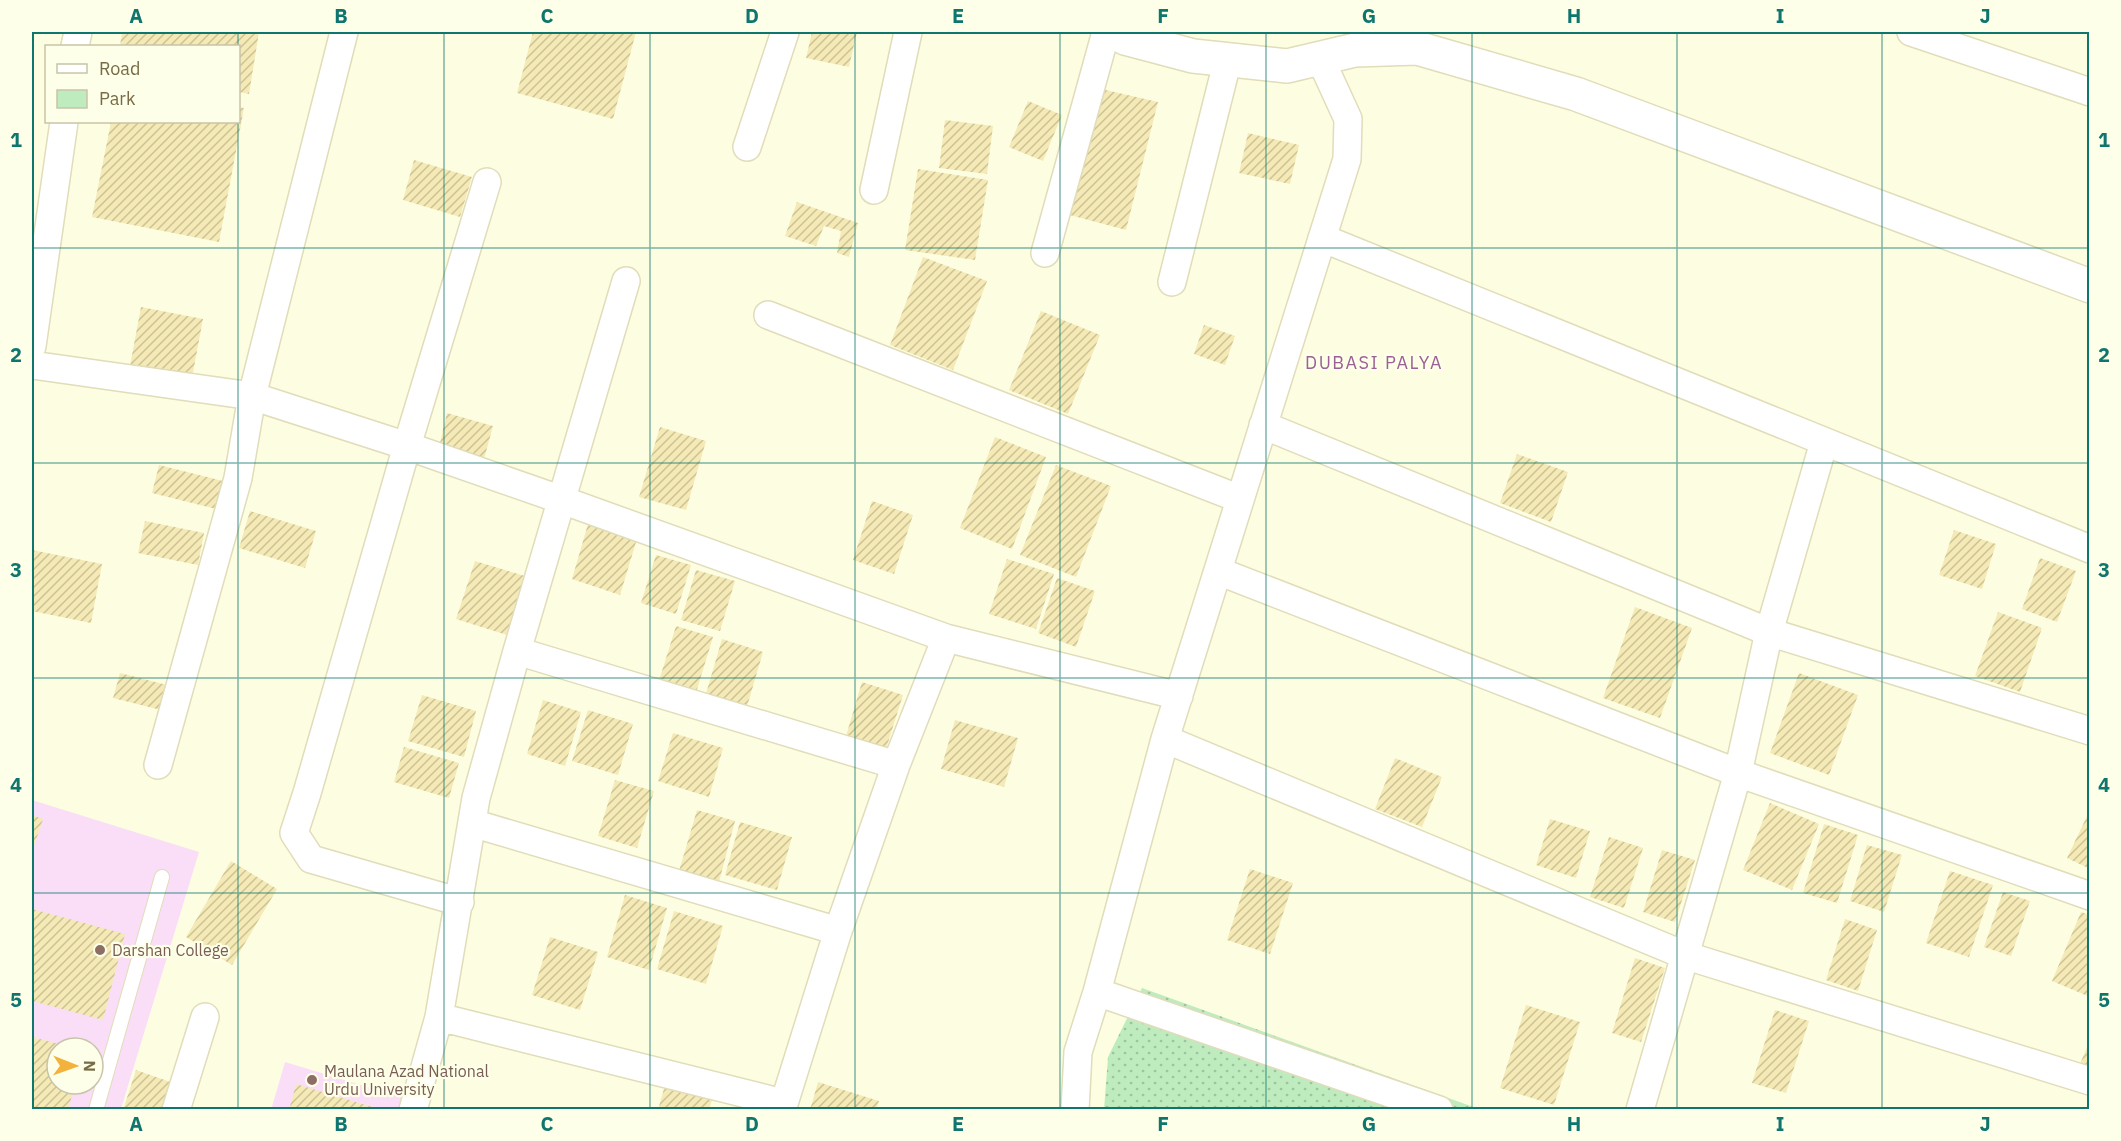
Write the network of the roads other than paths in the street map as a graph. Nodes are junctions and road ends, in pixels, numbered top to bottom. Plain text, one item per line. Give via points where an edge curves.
1 (344, 32) edge
2 (785, 32) edge
3 (908, 32) edge
4 (1106, 32) edge
5 (1113, 32) edge
6 (1911, 32) edge
7 (1338, 47) edge
8 (1228, 59) junction
9 (2090, 92) edge
10 (64, 123) edge
11 (747, 147) dead end
12 (487, 182) dead end
13 (874, 190) dead end
14 (40, 226) edge
15 (1322, 238) junction
16 (1044, 253) dead end
17 (626, 281) dead end
18 (1172, 282) dead end
19 (2090, 286) edge
20 (768, 315) dead end
21 (32, 346) edge
22 (32, 365) edge
23 (252, 396) junction
24 (1263, 425) junction
25 (1824, 442) junction
26 (407, 446) junction
27 (1240, 499) junction
28 (562, 500) junction
29 (2090, 549) edge
30 (1218, 571) junction
31 (1769, 632) junction
32 (946, 638) junction
33 (517, 651) junction
34 (1179, 696) junction
35 (2090, 731) edge
36 (1166, 739) junction
37 (158, 765) dead end
38 (896, 765) junction
39 (1738, 773) junction
40 (472, 824) junction
41 (162, 877) dead end
42 (2090, 896) edge
43 (460, 902) junction
44 (838, 931) junction
45 (1684, 954) junction
46 (1097, 992) junction
47 (205, 1017) dead end
48 (439, 1017) junction
49 (2090, 1081) edge
50 (783, 1106) edge
51 (96, 1110) edge
52 (176, 1110) edge
53 (413, 1110) edge
54 (1076, 1110) edge
55 (1439, 1110) edge
56 (1640, 1110) edge

1 - 23 street
2 - 11 street
3 - 13 street
4 - 16 street
5 - 8 street via 1193,56
6 - 9 street
7 - 8 street via 1287,66
7 - 15 street via 1348,119 1347,159
7 - 19 street via 1417,48 1576,94
8 - 18 street
10 - 14 street
12 - 26 street
14 - 21 street
15 - 24 street
15 - 25 street
17 - 28 street
20 - 27 street
22 - 23 street
23 - 26 street
23 - 37 street via 238,478
24 - 27 street
24 - 31 street
25 - 29 street
25 - 31 street
26 - 28 street
26 - 43 street via 294,833 311,859
27 - 30 street
28 - 32 street
28 - 33 street
30 - 34 street
30 - 39 street
31 - 35 street
31 - 39 street
32 - 34 street
32 - 38 street
33 - 38 street
33 - 40 street
34 - 36 street
36 - 45 street
36 - 46 street
38 - 44 street
39 - 42 street
39 - 45 street
40 - 43 street
40 - 44 street
41 - 51 lane
43 - 48 street
44 - 50 street
45 - 49 street
45 - 56 street
46 - 54 street via 1078,1052
46 - 55 street
47 - 52 street
48 - 50 street
48 - 53 street

